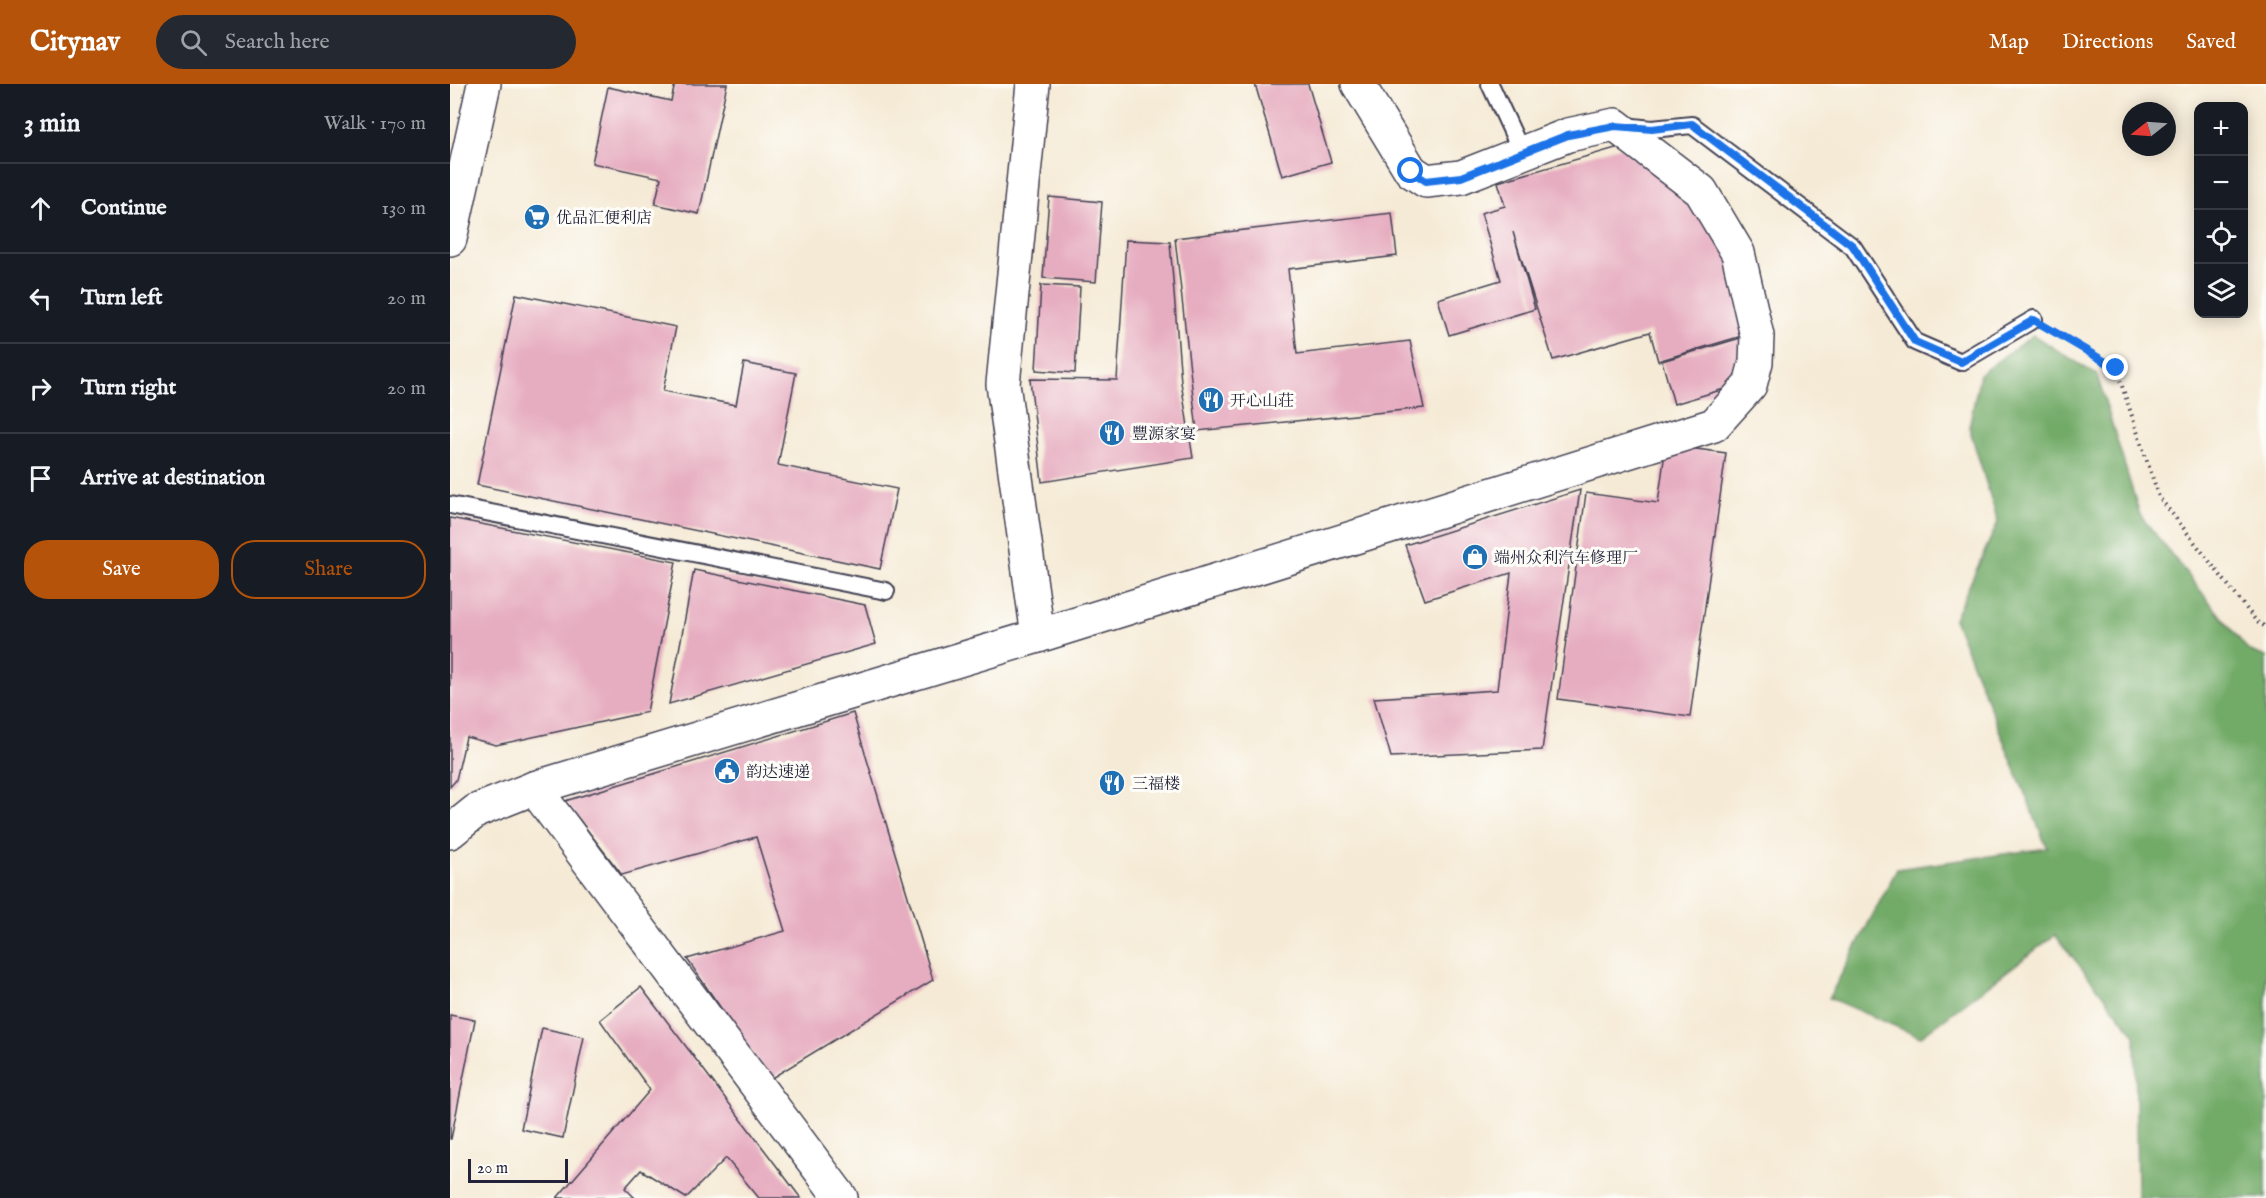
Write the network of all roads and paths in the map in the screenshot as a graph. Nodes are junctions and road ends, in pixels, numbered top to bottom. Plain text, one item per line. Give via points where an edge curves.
1 (484, 84) edge
2 (1033, 84) edge
3 (1358, 84) edge
4 (1490, 84) edge
5 (1615, 126) junction
6 (1522, 153) junction
7 (450, 239) edge
8 (2034, 320) joint
9 (450, 505) edge
10 (886, 591) dead end
11 (2266, 627) edge
12 (1038, 636) junction
13 (534, 788) junction
14 (450, 832) edge
15 (841, 1198) edge

1 - 7 street
2 - 12 street via 1004,384
3 - 6 street via 1411,171 1426,181 1461,177
4 - 6 lane
5 - 6 street via 1568,135
5 - 8 lane via 1652,129 1692,124 1853,246 1915,342 1961,362
5 - 12 street via 1701,190 1738,253 1757,336 1756,362 1750,386 1714,425
8 - 11 path via 2116,368 2159,497 2257,622
9 - 10 lane
12 - 13 street
13 - 14 street via 476,811
13 - 15 street

